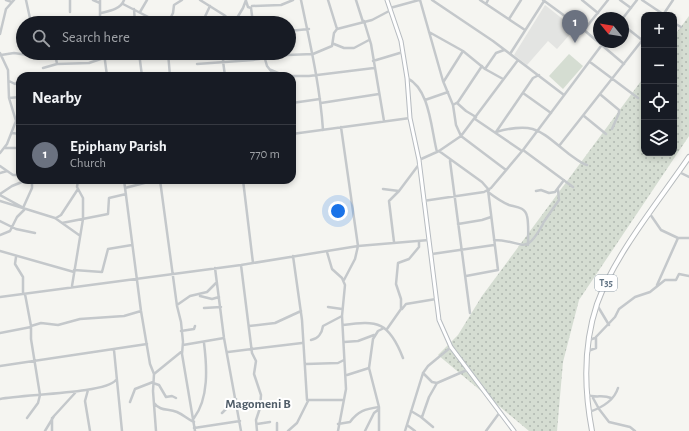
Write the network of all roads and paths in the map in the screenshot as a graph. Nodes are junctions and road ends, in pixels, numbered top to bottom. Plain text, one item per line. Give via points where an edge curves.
1 (6, 0) edge
2 (26, 0) edge
3 (70, 0) edge
4 (93, 0) edge
5 (124, 0) edge
6 (147, 0) edge
7 (182, 0) edge
8 (200, 0) edge
9 (246, 0) edge
10 (292, 0) edge
11 (301, 0) edge
12 (328, 0) edge
13 (356, 0) edge
14 (387, 0) edge
15 (419, 0) edge
16 (432, 0) edge
17 (480, 0) edge
18 (488, 0) edge
19 (521, 0) edge
20 (544, 0) edge
21 (582, 0) edge
22 (608, 0) edge
23 (620, 0) edge
24 (637, 0) edge
25 (642, 0) edge
26 (673, 0) edge
27 (12, 1) edge
28 (100, 2) edge
29 (123, 4) junction
30 (486, 4) junction
31 (210, 6) junction
32 (252, 6) dead end
33 (631, 8) junction
34 (134, 9) junction
35 (391, 9) junction
36 (70, 12) dead end
37 (140, 12) junction
38 (597, 12) edge
39 (599, 12) edge
40 (628, 12) edge
41 (659, 12) edge
42 (665, 12) edge
43 (101, 13) junction
44 (29, 16) edge
45 (101, 16) edge
46 (134, 16) edge
47 (147, 16) edge
48 (172, 16) edge
49 (205, 16) edge
50 (224, 16) edge
51 (237, 16) edge
52 (252, 16) edge
53 (4, 19) junction
54 (509, 19) junction
55 (593, 19) edge
56 (0, 20) edge
57 (364, 22) junction
58 (677, 25) edge
59 (681, 27) dead end
60 (309, 29) junction
61 (337, 29) junction
62 (629, 29) edge
63 (296, 30) edge
64 (525, 30) junction
65 (584, 30) junction
66 (429, 32) junction
67 (0, 34) edge
68 (593, 38) edge
69 (641, 38) edge
70 (369, 40) junction
71 (641, 42) edge
72 (334, 44) junction
73 (600, 48) edge
74 (605, 48) edge
75 (504, 50) junction
76 (463, 51) junction
77 (403, 52) junction
78 (1, 54) edge
79 (16, 54) edge
80 (313, 54) junction
81 (510, 54) junction
82 (296, 55) edge
83 (56, 60) edge
84 (95, 60) edge
85 (105, 60) edge
86 (140, 60) edge
87 (169, 60) edge
88 (244, 60) edge
89 (265, 60) edge
90 (518, 60) junction
91 (223, 61) junction
92 (373, 61) junction
93 (590, 62) junction
94 (57, 64) junction
95 (197, 64) dead end
96 (624, 64) junction
97 (44, 68) dead end
98 (374, 68) junction
99 (484, 68) junction
100 (271, 70) joint
101 (106, 72) edge
102 (141, 72) edge
103 (170, 72) edge
104 (224, 72) edge
105 (276, 72) edge
106 (316, 75) junction
107 (296, 76) edge
108 (540, 76) junction
109 (407, 78) junction
110 (503, 79) junction
111 (611, 79) junction
112 (9, 81) junction
113 (443, 81) junction
114 (16, 84) edge
115 (448, 92) junction
116 (523, 93) junction
117 (380, 94) junction
118 (600, 95) junction
119 (564, 96) junction
120 (16, 97) edge
121 (9, 98) junction
122 (638, 98) dead end
123 (425, 100) junction
124 (320, 101) junction
125 (296, 103) edge
126 (457, 103) junction
127 (453, 105) junction
128 (551, 113) junction
129 (584, 116) junction
130 (410, 118) junction
131 (476, 118) junction
132 (384, 121) junction
133 (341, 127) junction
134 (323, 130) junction
135 (538, 130) junction
136 (612, 130) dead end
137 (496, 132) junction
138 (12, 133) junction
139 (296, 133) edge
140 (16, 134) edge
141 (606, 134) dead end
142 (462, 136) junction
143 (559, 146) junction
144 (5, 148) junction
145 (16, 148) edge
146 (438, 151) junction
147 (522, 151) junction
148 (0, 153) edge
149 (689, 157) edge
150 (450, 160) junction
151 (419, 161) junction
152 (587, 165) dead end
153 (0, 166) edge
154 (506, 170) junction
155 (7, 171) junction
156 (679, 172) junction
157 (0, 173) edge
158 (16, 175) edge
159 (689, 177) edge
160 (564, 180) junction
161 (17, 184) edge
162 (32, 184) edge
163 (78, 184) edge
164 (124, 184) edge
165 (140, 184) edge
166 (161, 184) edge
167 (243, 184) edge
168 (573, 187) dead end
169 (125, 188) junction
170 (78, 189) junction
171 (383, 189) dead end
172 (488, 190) junction
173 (558, 190) junction
174 (399, 191) junction
175 (536, 191) dead end
176 (126, 194) junction
177 (0, 195) edge
178 (454, 198) junction
179 (0, 201) edge
180 (423, 201) junction
181 (24, 209) junction
182 (650, 214) junction
183 (491, 217) junction
184 (55, 218) junction
185 (83, 219) junction
186 (0, 221) edge
187 (62, 223) junction
188 (458, 224) junction
189 (13, 228) junction
190 (35, 233) dead end
191 (0, 235) edge
192 (80, 235) junction
193 (678, 238) junction
194 (689, 238) edge
195 (430, 240) junction
196 (494, 240) junction
197 (394, 242) junction
198 (419, 242) junction
199 (132, 245) junction
200 (494, 245) junction
201 (528, 245) junction
202 (358, 246) junction
203 (461, 250) junction
204 (0, 251) edge
205 (327, 251) junction
206 (432, 254) junction
207 (16, 256) junction
208 (293, 256) junction
209 (253, 263) junction
210 (241, 265) junction
211 (215, 268) junction
212 (74, 271) junction
213 (172, 274) junction
214 (466, 276) junction
215 (689, 276) edge
216 (137, 279) junction
217 (344, 280) junction
218 (216, 283) junction
219 (657, 285) junction
220 (72, 286) junction
221 (24, 294) junction
222 (199, 295) junction
223 (0, 297) edge
224 (219, 297) junction
225 (436, 299) junction
226 (597, 305) junction
227 (177, 306) junction
228 (221, 307) junction
229 (204, 308) dead end
230 (328, 308) dead end
231 (342, 309) junction
232 (401, 309) junction
233 (141, 311) junction
234 (301, 312) junction
235 (470, 313) dead end
236 (342, 316) junction
237 (342, 325) junction
238 (609, 325) junction
239 (31, 326) junction
240 (195, 326) dead end
241 (249, 326) junction
242 (385, 329) junction
243 (181, 331) junction
244 (0, 333) edge
245 (375, 335) junction
246 (596, 336) junction
247 (224, 338) junction
248 (311, 340) dead end
249 (589, 340) junction
250 (344, 342) junction
251 (204, 343) junction
252 (302, 343) junction
253 (146, 344) junction
254 (183, 345) junction
255 (451, 347) junction
256 (252, 348) junction
257 (114, 350) junction
258 (588, 351) junction
259 (181, 352) junction
260 (228, 352) junction
261 (403, 358) dead end
262 (34, 360) junction
263 (344, 360) junction
264 (306, 364) junction
265 (0, 366) edge
266 (369, 368) junction
267 (467, 370) junction
268 (423, 373) junction
269 (154, 374) junction
270 (347, 375) junction
271 (116, 380) junction
272 (153, 383) junction
273 (437, 383) junction
274 (618, 388) dead end
275 (88, 389) junction
276 (76, 392) junction
277 (586, 394) junction
278 (40, 395) junction
279 (176, 398) dead end
280 (593, 398) junction
281 (611, 398) junction
282 (236, 399) junction
283 (0, 400) edge
284 (344, 400) junction
285 (308, 401) junction
286 (130, 402) dead end
287 (153, 402) junction
288 (379, 408) junction
289 (599, 409) junction
290 (411, 411) junction
291 (500, 412) junction
292 (588, 412) junction
293 (222, 414) dead end
294 (27, 418) dead end
295 (52, 418) junction
296 (422, 418) junction
297 (194, 420) junction
298 (240, 421) junction
299 (270, 422) dead end
300 (277, 422) dead end
301 (256, 424) junction
302 (338, 424) junction
303 (407, 425) junction
304 (433, 427) dead end
305 (194, 429) edge
306 (45, 431) edge
307 (52, 431) edge
308 (90, 431) edge
309 (122, 431) edge
310 (156, 431) edge
311 (241, 431) edge
312 (257, 431) edge
313 (277, 431) edge
314 (288, 431) edge
315 (338, 431) edge
316 (365, 431) edge
317 (379, 431) edge
318 (405, 431) edge
319 (415, 431) edge
320 (486, 431) edge
321 (514, 431) edge
322 (592, 431) edge
323 (635, 431) edge

1 - 27 street
2 - 44 street
3 - 36 street
4 - 28 street
5 - 29 street
6 - 37 street
7 - 48 street via 174,5
8 - 31 street
9 - 51 street
9 - 52 street
10 - 32 street via 281,5
11 - 60 street
12 - 61 street
13 - 57 street
14 - 35 main road
15 - 35 street
15 - 66 street
16 - 75 street
17 - 30 street
18 - 30 street
19 - 54 street
20 - 64 street
20 - 65 street
21 - 38 street
22 - 39 street
23 - 33 street
24 - 33 street
25 - 41 street
26 - 42 street
27 - 53 street via 6,9
28 - 43 street
29 - 34 street
29 - 43 street
30 - 54 street
31 - 49 street
31 - 50 street
33 - 40 street
34 - 37 street
34 - 46 street
35 - 57 street
35 - 77 main road
37 - 47 street
43 - 45 street
53 - 56 street
53 - 67 street
54 - 64 street
55 - 65 street
57 - 61 street
57 - 70 street
58 - 59 street
60 - 63 street
60 - 80 street
61 - 72 street via 334,32
62 - 69 street
64 - 81 street
65 - 68 street
66 - 76 street
66 - 113 street
70 - 72 street via 354,48
70 - 92 street
71 - 96 street
72 - 80 street
73 - 93 street
74 - 96 street
75 - 81 street
75 - 99 street via 496,53
76 - 99 street
76 - 113 street
77 - 92 street
77 - 109 main road
78 - 79 street
78 - 112 street via 8,70
80 - 82 street
80 - 106 street
81 - 90 street
83 - 94 street
84 - 94 street via 89,63
85 - 101 street
86 - 102 street
87 - 103 street
88 - 91 street
89 - 100 street
90 - 108 street
90 - 110 street
91 - 95 street
91 - 104 street
92 - 98 street
93 - 111 street
93 - 119 street
94 - 97 street
96 - 111 street
98 - 106 street
98 - 117 street
99 - 110 street
99 - 126 street
100 - 105 street
106 - 107 street
106 - 124 street
108 - 116 street via 533,78
108 - 119 street
109 - 123 street via 419,87
109 - 130 main road
110 - 131 street
111 - 118 street
111 - 122 street
112 - 114 street
112 - 121 street
113 - 115 street
115 - 123 street
115 - 127 street
116 - 128 street
116 - 137 street
117 - 124 street
117 - 132 street
118 - 129 street
118 - 136 street via 620,111
119 - 128 street
120 - 121 street
121 - 138 street via 16,121
123 - 146 street
124 - 125 street
124 - 134 street
126 - 127 street
126 - 131 street
127 - 142 street via 456,125
128 - 135 street
129 - 141 street
129 - 143 street
130 - 132 street
130 - 151 main road
131 - 137 street
131 - 142 street
132 - 133 street
133 - 134 street
133 - 202 street
134 - 139 street
135 - 137 street via 513,127
135 - 143 street
135 - 147 street
137 - 147 street
138 - 140 street
138 - 144 street
142 - 146 street
142 - 154 street
143 - 152 street
144 - 145 street
144 - 148 street
146 - 150 street
146 - 151 street
147 - 154 street
147 - 160 street
149 - 156 highway, T35
150 - 172 street via 482,182
150 - 178 street
151 - 174 street
151 - 180 main road
153 - 155 street
154 - 172 street
155 - 157 street
155 - 158 street
156 - 159 street
156 - 182 highway, T35
160 - 168 street
160 - 173 street
161 - 177 street
162 - 181 street
163 - 170 street
164 - 169 street
165 - 169 street
166 - 213 street
167 - 209 street
169 - 176 street
170 - 184 street via 61,214
170 - 185 street via 82,198
171 - 174 street
172 - 178 street
172 - 183 street
172 - 201 street via 508,204 525,211 528,216
173 - 175 street via 550,193
173 - 201 street via 559,200
174 - 197 street via 389,201
176 - 185 street via 109,198 108,214
176 - 199 street
177 - 181 street
178 - 180 street
178 - 188 street
179 - 181 street
180 - 195 main road
181 - 184 street
181 - 189 street via 17,217
182 - 193 street via 661,230
182 - 226 highway, T35 via 618,261
183 - 188 street
183 - 196 street
184 - 187 street
185 - 187 street
185 - 192 street
186 - 189 street
187 - 192 street
188 - 203 street
189 - 190 street
189 - 191 street
192 - 212 street
193 - 194 street
193 - 219 street
195 - 198 street
195 - 206 main road
196 - 200 street
196 - 201 street
197 - 198 street
197 - 202 street
198 - 232 street via 410,259 398,263 396,284
199 - 212 street via 108,250 102,272
199 - 216 street
200 - 203 street
200 - 214 street via 498,270
202 - 205 street
202 - 217 street
203 - 206 street
203 - 214 street
204 - 207 street
205 - 208 street
205 - 217 street via 332,269
206 - 225 main road
207 - 212 street
207 - 221 street via 16,265 23,277
208 - 209 street
208 - 234 street
209 - 210 street
210 - 211 street
210 - 241 street
211 - 213 street
211 - 218 street
212 - 220 street
213 - 216 street
213 - 227 street
214 - 235 street
215 - 219 street via 679,274 676,280 665,280
216 - 220 street
216 - 233 street
217 - 231 street
218 - 222 street via 207,292
218 - 224 street
219 - 238 street via 650,293 635,297 619,308
220 - 221 street
221 - 223 street
221 - 239 street
222 - 224 street via 212,299
222 - 227 street via 190,296
224 - 228 street
225 - 232 street via 406,304
225 - 255 main road via 439,320
226 - 238 street
226 - 249 highway, T35
227 - 243 street
228 - 229 street
228 - 247 street
230 - 231 street
231 - 236 street
232 - 242 street
233 - 239 street via 135,314
233 - 253 street
234 - 241 street via 275,323
234 - 252 street
236 - 237 street
236 - 248 street via 322,326 322,331 316,339
237 - 242 street via 367,322
237 - 250 street
238 - 246 street
239 - 244 street
239 - 262 street
240 - 243 street via 194,329
241 - 256 street
242 - 245 street via 378,330
242 - 261 street via 397,344
243 - 254 street
245 - 250 street via 358,342
245 - 266 street
246 - 249 street
246 - 258 street via 596,348
247 - 251 street
247 - 260 street
249 - 258 highway, T35
250 - 263 street
251 - 254 street
251 - 297 street via 208,367 203,402
252 - 256 street
252 - 264 street
253 - 257 street
253 - 269 street
254 - 259 street
255 - 267 main road
255 - 268 street
256 - 260 street
256 - 301 street via 256,361 254,374 261,395
257 - 262 street
257 - 271 street
258 - 277 highway, T35
259 - 269 street
259 - 297 street
260 - 282 street
262 - 265 street
262 - 278 street
263 - 264 street via 338,363
263 - 270 street
264 - 285 street
266 - 270 street
266 - 288 street
267 - 273 street
267 - 291 main road
268 - 273 street via 432,382
268 - 290 street
269 - 272 street
270 - 284 street
271 - 275 street via 111,385
271 - 309 street
272 - 279 street via 159,385 166,397
272 - 286 street via 135,389
272 - 287 street
273 - 296 street
274 - 281 street
275 - 276 street
275 - 308 street via 85,401
276 - 278 street
276 - 295 street
277 - 280 street
277 - 292 highway, T35
278 - 283 street
278 - 294 street via 38,403
280 - 281 street via 604,395
280 - 289 street
281 - 289 street
282 - 293 street
282 - 298 street
284 - 285 street
284 - 302 street
285 - 314 street via 297,423
287 - 297 street via 159,409 175,411 184,418
287 - 310 street
288 - 302 street via 362,410 357,412 350,422
288 - 316 street
288 - 317 street
289 - 292 street
289 - 323 street via 609,422 630,427
290 - 296 street
290 - 303 street
291 - 320 street
291 - 321 main road
292 - 322 highway, T35
295 - 306 street
295 - 307 street
296 - 304 street
297 - 305 street
298 - 305 street
298 - 311 street
299 - 301 street
300 - 313 street
301 - 312 street
302 - 315 street
303 - 318 street
303 - 319 street

